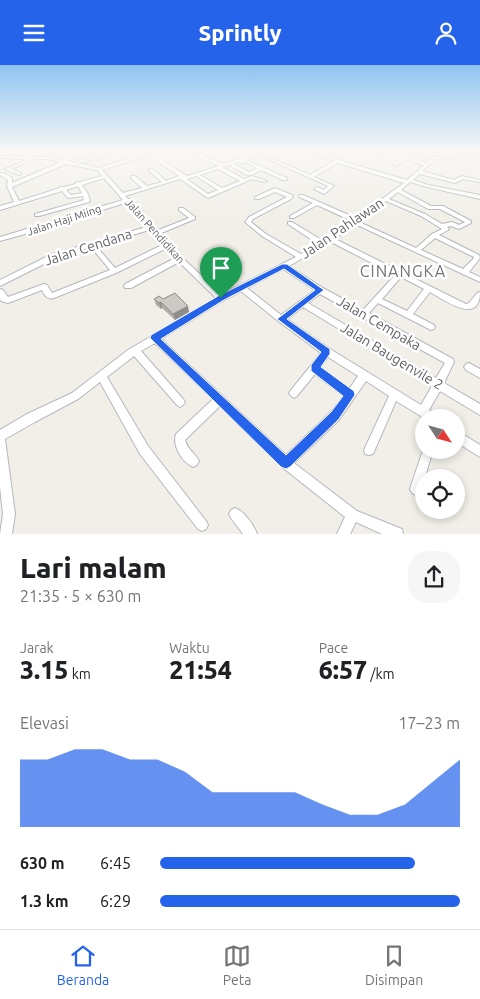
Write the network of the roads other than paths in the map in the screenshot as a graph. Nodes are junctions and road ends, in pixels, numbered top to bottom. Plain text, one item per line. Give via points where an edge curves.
1 (2, 174) dead end
2 (26, 174) dead end
3 (36, 174) edge
4 (37, 174) edge
5 (156, 174) edge
6 (178, 174) edge
7 (201, 174) edge
8 (235, 174) edge
9 (274, 174) edge
10 (303, 174) edge
11 (315, 174) edge
12 (383, 174) edge
13 (417, 174) edge
14 (426, 174) edge
15 (197, 175) junction
16 (106, 176) joint
17 (134, 177) dead end
18 (182, 177) junction
19 (310, 177) junction
20 (285, 179) dead end
21 (244, 181) junction
22 (265, 181) dead end
23 (408, 181) junction
24 (480, 181) edge
25 (165, 182) junction
26 (78, 183) junction
27 (10, 186) junction
28 (62, 188) junction
29 (146, 188) junction
30 (317, 189) dead end
31 (222, 190) junction
32 (397, 190) junction
33 (85, 193) junction
34 (123, 195) junction
35 (301, 196) dead end
36 (480, 196) edge
37 (257, 197) dead end
38 (385, 199) junction
39 (128, 200) junction
40 (17, 202) junction
41 (317, 203) junction
42 (68, 207) junction
43 (0, 208) edge
44 (180, 209) dead end
45 (37, 215) dead end
46 (74, 217) junction
47 (356, 221) junction
48 (442, 226) junction
49 (153, 230) junction
50 (434, 235) junction
51 (0, 239) edge
52 (331, 239) junction
53 (323, 244) junction
54 (92, 245) junction
55 (166, 246) junction
56 (416, 251) junction
57 (301, 257) junction
58 (180, 259) junction
59 (284, 266) junction
60 (114, 271) junction
61 (464, 273) junction
62 (400, 274) junction
63 (480, 280) edge
64 (0, 283) edge
65 (128, 287) dead end
66 (243, 288) junction
67 (428, 289) junction
68 (320, 290) junction
69 (0, 292) edge
70 (221, 298) junction
71 (378, 300) junction
72 (479, 300) edge
73 (303, 303) junction
74 (364, 314) junction
75 (408, 315) junction
76 (281, 319) junction
77 (431, 327) dead end
78 (155, 338) junction
79 (134, 351) junction
80 (327, 352) junction
81 (469, 367) dead end
82 (314, 368) junction
83 (480, 373) edge
84 (102, 376) junction
85 (364, 376) junction
86 (439, 384) junction
87 (294, 393) dead end
88 (350, 395) junction
89 (394, 395) junction
90 (219, 400) junction
91 (180, 402) dead end
92 (417, 409) edge
93 (429, 409) edge
94 (480, 410) edge
95 (0, 437) edge
96 (465, 441) edge
97 (369, 450) dead end
98 (480, 452) edge
99 (193, 461) dead end
100 (286, 463) junction
101 (236, 514) dead end
102 (354, 515) junction
103 (202, 525) dead end
104 (6, 534) edge
105 (251, 534) edge
106 (343, 534) edge
107 (397, 534) edge

1 - 27 street via 10,179
2 - 3 street
4 - 27 street
5 - 25 street
6 - 18 street
7 - 15 street
8 - 21 street
9 - 20 street
10 - 19 street
11 - 19 street
12 - 23 street
13 - 23 street, Jalan Pahlawan
14 - 24 street via 455,182 462,177
15 - 18 street
15 - 31 street
16 - 26 street
16 - 34 street, Jalan Pendidikan
17 - 29 street
18 - 25 street
18 - 31 street via 206,196
19 - 30 street via 332,186 324,192
21 - 22 street via 255,177
21 - 31 street
23 - 32 street, Jalan Pahlawan
23 - 36 street
25 - 29 street
26 - 28 street
26 - 33 street
27 - 40 street
28 - 33 street via 70,197
28 - 40 street
29 - 34 street
32 - 38 street, Jalan Pahlawan
32 - 48 street via 430,208 441,207 469,222 459,227
33 - 42 street via 87,201
34 - 39 street, Jalan Pendidikan
35 - 41 street
37 - 57 street via 275,189 290,196 248,222
38 - 47 street, Jalan Pahlawan
38 - 48 street
39 - 46 street, Jalan Haji Miing
39 - 49 street, Jalan Pendidikan
40 - 43 street
41 - 47 street
41 - 53 street via 291,220
42 - 45 street
42 - 46 street
44 - 49 street, Jalan Cendana via 192,219
46 - 51 street, Jalan Haji Miing
47 - 52 street, Jalan Pahlawan
47 - 56 street
48 - 50 street via 446,229
49 - 54 street, Jalan Cendana
49 - 55 street, Jalan Pendidikan
50 - 56 street
50 - 61 street via 477,256
52 - 53 street, Jalan Pahlawan
52 - 62 street
53 - 57 street, Jalan Pahlawan
54 - 60 street
54 - 64 street, Jalan Cendana via 47,259
55 - 58 street, Jalan Pendidikan
55 - 60 street
56 - 61 street
57 - 59 street, Jalan Pahlawan
58 - 65 street
58 - 70 street, Jalan Pendidikan
59 - 66 street, Jalan Pahlawan
59 - 68 street, Jalan Cempaka
60 - 69 street via 51,296 44,287 8,300
61 - 63 street
62 - 67 street
62 - 71 street
66 - 70 street, Jalan Pahlawan
66 - 76 street
67 - 72 street via 465,307
67 - 75 street
68 - 73 street
68 - 74 street, Jalan Cempaka
70 - 78 street, Jalan Pahlawan
71 - 74 street
71 - 75 street
73 - 76 street
73 - 86 street, Jalan Baugenvile 2
74 - 86 street, Jalan Cempaka via 450,362
75 - 77 street
76 - 80 street
78 - 79 street, Jalan Pahlawan
78 - 90 street
79 - 84 street, Jalan Pahlawan
79 - 91 street
80 - 82 street
80 - 85 street
81 - 83 street
82 - 87 street
82 - 88 street
84 - 95 street, Jalan Pahlawan via 75,397
84 - 103 street via 144,450
85 - 88 street
85 - 89 street
86 - 93 street
86 - 94 street, Jalan Baugenvile 2
88 - 100 street via 335,416
89 - 92 street
89 - 97 street
90 - 99 street via 180,438
90 - 100 street
95 - 104 street, Jalan Pahlawan via 9,514
96 - 98 street
100 - 102 street
101 - 105 street
102 - 106 street
102 - 107 street

